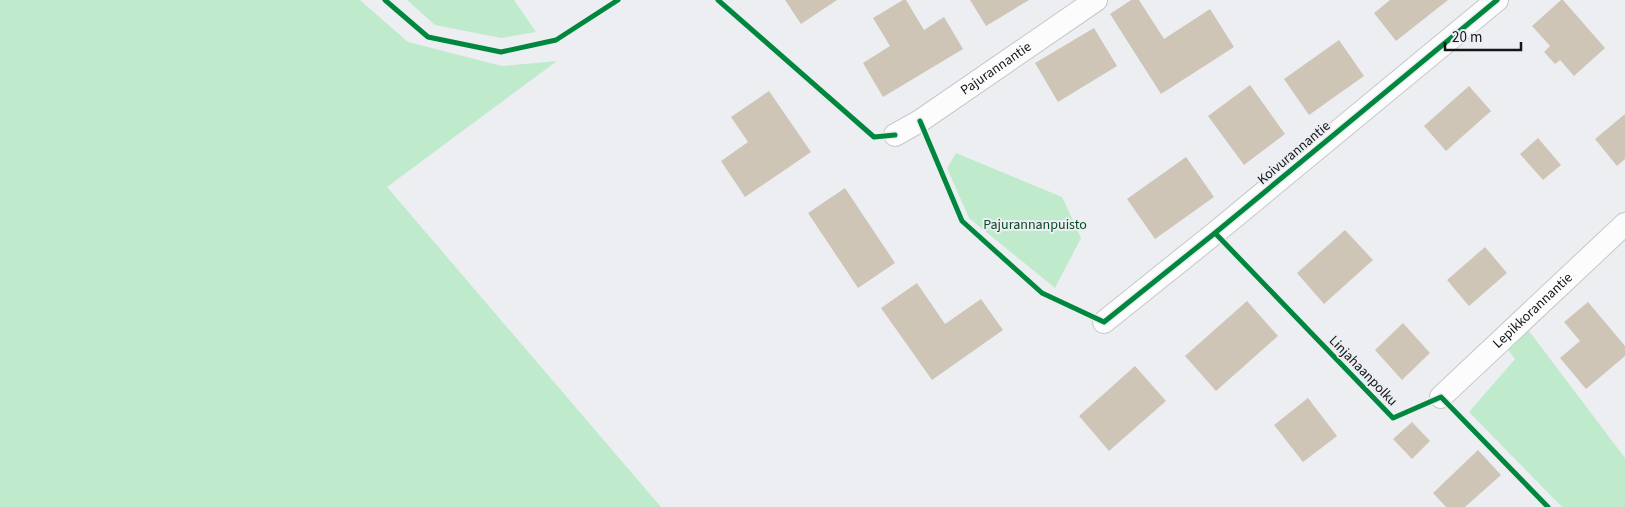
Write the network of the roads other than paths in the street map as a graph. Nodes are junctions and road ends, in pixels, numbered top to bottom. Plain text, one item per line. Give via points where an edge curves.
1 (1096, 0) edge
2 (1497, 0) edge
3 (895, 135) dead end
4 (1625, 224) edge
5 (1104, 322) dead end
6 (1442, 397) dead end

1 - 3 street, Pajurannantie
2 - 5 street, Koivurannantie
4 - 6 street, Lepikkorannantie

